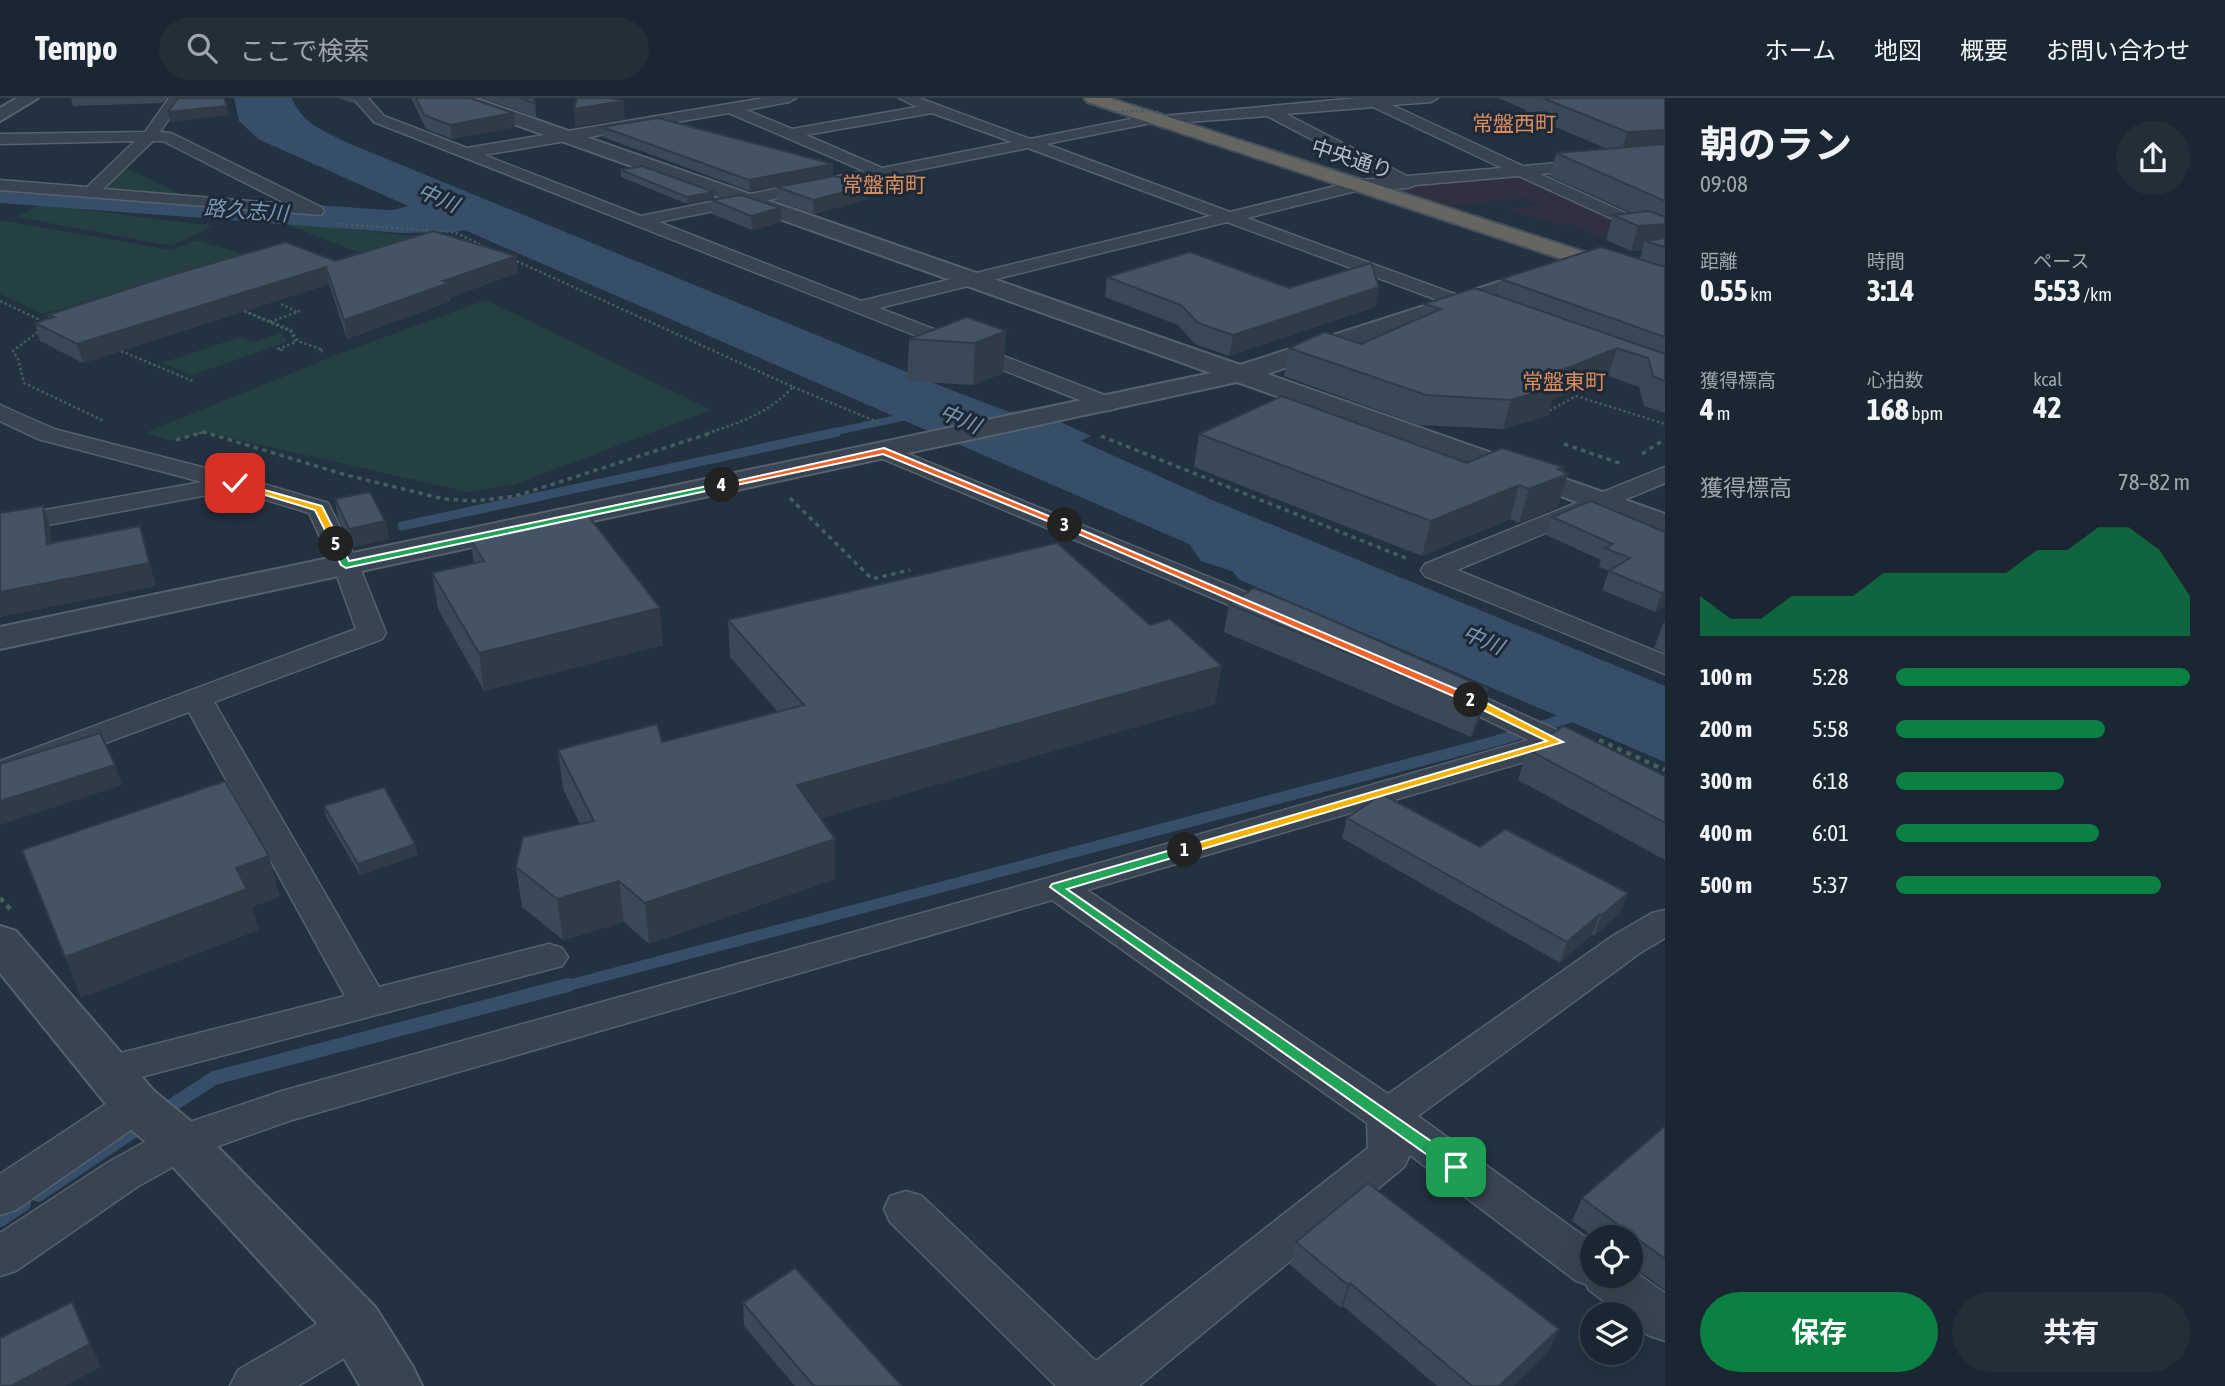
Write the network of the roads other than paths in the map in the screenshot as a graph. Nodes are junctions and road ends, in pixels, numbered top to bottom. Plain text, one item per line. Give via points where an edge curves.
1 (29, 98) edge
2 (176, 98) edge
3 (360, 98) edge
4 (458, 98) edge
5 (707, 98) edge
6 (789, 98) edge
7 (906, 98) edge
8 (1093, 98) edge
9 (1245, 98) edge
10 (1431, 98) edge
11 (1371, 100) edge
12 (731, 108) junction
13 (934, 108) junction
14 (1271, 111) junction
15 (1154, 114) edge
16 (0, 116) edge
17 (789, 134) junction
18 (150, 135) junction
19 (565, 136) junction
20 (0, 138) edge
21 (1030, 144) junction
22 (466, 153) junction
23 (1665, 158) edge
24 (121, 160) junction
25 (142, 172) dead end
26 (1523, 172) junction
27 (881, 173) junction
28 (164, 183) dead end
29 (1408, 183) junction
30 (0, 185) edge
31 (1360, 185) junction
32 (93, 192) junction
33 (196, 200) junction
34 (750, 200) junction
35 (1228, 217) junction
36 (640, 221) junction
37 (1665, 238) edge
38 (1642, 258) edge
39 (1597, 263) junction
40 (972, 278) junction
41 (1665, 286) edge
42 (1460, 302) junction
43 (859, 307) junction
44 (1502, 317) edge
45 (1240, 374) junction
46 (1108, 404) junction
47 (0, 412) edge
48 (884, 451) junction
49 (1665, 474) edge
50 (235, 483) junction
51 (1602, 502) junction
52 (1665, 524) edge
53 (0, 526) edge
54 (346, 565) junction
55 (1298, 624) edge
56 (0, 638) edge
57 (1665, 665) edge
58 (1419, 677) edge
59 (197, 699) junction
60 (1552, 739) junction
61 (1595, 749) edge
62 (0, 772) edge
63 (1057, 887) junction
64 (1665, 922) edge
65 (0, 942) edge
66 (550, 957) dead end
67 (369, 1004) junction
68 (147, 1112) junction
69 (1388, 1116) junction
70 (0, 1197) edge
71 (906, 1209) dead end
72 (0, 1257) edge
73 (1580, 1258) edge
74 (1621, 1288) edge
75 (1665, 1320) edge
76 (356, 1326) junction
77 (255, 1386) edge
78 (392, 1386) edge
79 (1089, 1386) edge
80 (1102, 1386) edge

1 - 16 street
2 - 18 street
3 - 22 street via 379,119
4 - 19 street
5 - 12 street
6 - 12 street
7 - 13 street
8 - 15 highway, 中央通り
9 - 14 street
10 - 11 street
11 - 14 street
11 - 26 street
12 - 17 street
12 - 19 street
13 - 17 street
13 - 21 street
14 - 15 street
14 - 29 street
15 - 21 street
15 - 31 highway, 中央通り
17 - 27 street
18 - 20 street
18 - 24 street
18 - 33 street via 166,136 315,211
19 - 22 street
19 - 34 street
21 - 27 street
21 - 35 street
22 - 36 street
23 - 26 street
24 - 25 street
24 - 32 street
26 - 29 street
26 - 37 street
27 - 34 street
28 - 33 street
29 - 31 street
30 - 32 street
31 - 35 street
31 - 39 highway, 中央通り
32 - 33 street
34 - 36 street
34 - 40 street
35 - 40 street
35 - 42 street
36 - 43 street
38 - 39 street
39 - 41 highway, 中央通り
39 - 42 street
40 - 43 street
40 - 45 street
42 - 44 street
42 - 45 street
43 - 46 street
45 - 46 street
45 - 51 street
46 - 48 street
47 - 50 street via 46,434
48 - 54 street
48 - 55 street
49 - 51 street
50 - 53 street
50 - 54 street via 319,508
51 - 52 street
51 - 57 street via 1434,570
54 - 56 street
54 - 59 street via 372,633
58 - 60 street
59 - 62 street
59 - 67 street
60 - 61 street
60 - 63 street
63 - 68 street via 282,1107
63 - 69 street
64 - 69 street via 1627,944
65 - 68 street
66 - 67 street
67 - 68 street
68 - 70 street
68 - 72 street via 122,1175
68 - 76 street
69 - 73 street
69 - 80 street via 1390,1155
71 - 79 street
74 - 75 street
76 - 77 street
76 - 78 street

